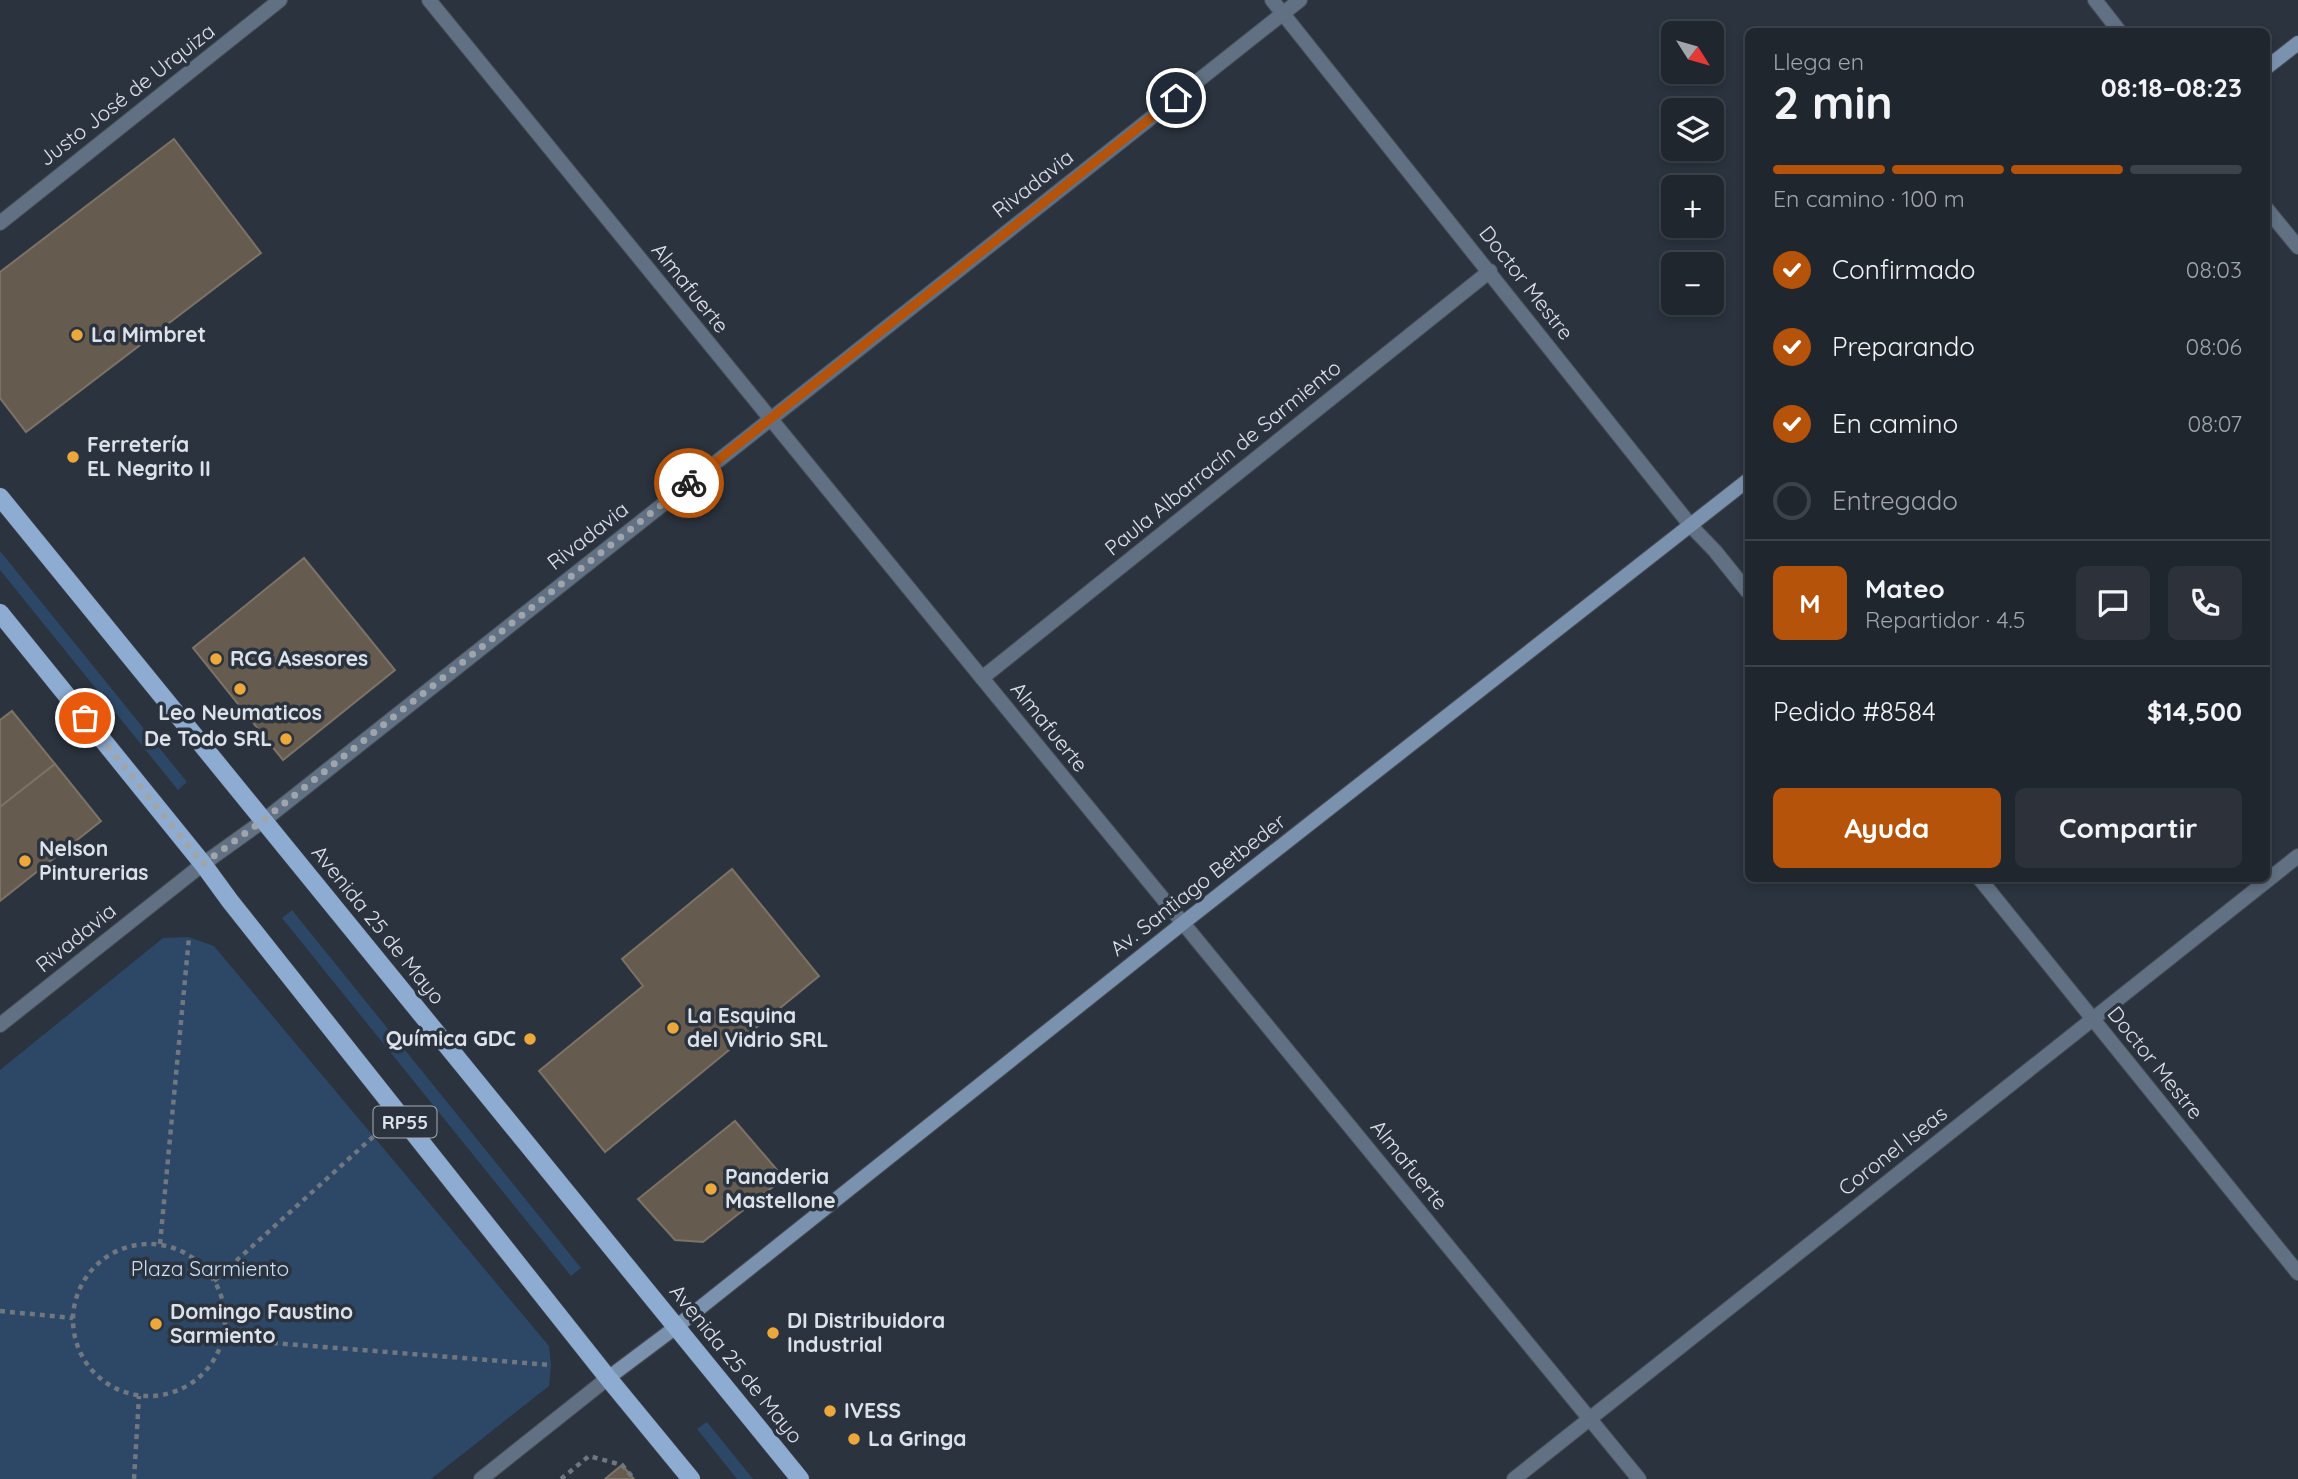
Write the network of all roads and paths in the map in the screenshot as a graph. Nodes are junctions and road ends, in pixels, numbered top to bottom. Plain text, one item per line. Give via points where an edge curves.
1 (280, 0) edge
2 (429, 0) edge
3 (1272, 0) edge
4 (1300, 0) edge
5 (2095, 0) edge
6 (1283, 13) junction
7 (2117, 28) edge
8 (2298, 43) edge
9 (2270, 65) edge
10 (2270, 213) edge
11 (0, 223) edge
12 (2298, 247) edge
13 (1490, 271) junction
14 (770, 419) junction
15 (1745, 482) edge
16 (0, 497) edge
17 (1691, 526) junction
18 (1745, 588) edge
19 (0, 613) edge
20 (982, 678) junction
21 (262, 821) junction
22 (2298, 856) edge
23 (203, 864) junction
24 (2270, 878) edge
25 (1982, 882) edge
26 (2265, 882) edge
27 (1183, 923) junction
28 (189, 937) dead end
29 (2093, 1019) junction
30 (0, 1025) edge
31 (374, 1136) dead end
32 (160, 1244) junction
33 (2298, 1273) edge
34 (214, 1281) junction
35 (0, 1311) edge
36 (73, 1318) junction
37 (676, 1327) junction
38 (223, 1339) junction
39 (551, 1365) dead end
40 (608, 1378) junction
41 (139, 1396) junction
42 (1590, 1419) junction
43 (134, 1479) edge
44 (481, 1479) edge
45 (561, 1479) edge
46 (634, 1479) edge
47 (691, 1479) edge
48 (800, 1479) edge
49 (1514, 1479) edge
50 (1639, 1479) edge

1 - 11 street, Justo José de Urquiza
2 - 14 street, Almafuerte
3 - 6 street, Doctor Mestre
4 - 6 street, Rivadavia
5 - 7 street
6 - 13 street, Doctor Mestre
6 - 14 street, Rivadavia
8 - 9 main road
10 - 12 street
13 - 17 street, Doctor Mestre
13 - 20 street, Paula Albarracín de Sarmiento
14 - 20 street, Almafuerte
14 - 21 street, Rivadavia
15 - 17 main road, Av. Santiago Betbeder
16 - 21 main road, Avenida 25 de Mayo
17 - 18 street, Doctor Mestre
17 - 27 main road, Av. Santiago Betbeder
19 - 23 main road, RP55
20 - 27 street, Almafuerte
21 - 23 street, Rivadavia
21 - 37 main road, Avenida 25 de Mayo
22 - 24 street, Coronel Iseas
23 - 30 street, Rivadavia
23 - 40 main road, RP55
25 - 29 street, Doctor Mestre
26 - 29 street, Coronel Iseas
27 - 37 main road, Av. Santiago Betbeder
27 - 42 street, Almafuerte
28 - 32 path
29 - 33 street, Doctor Mestre
29 - 42 street, Coronel Iseas
31 - 34 path
32 - 34 path via 200,1263
32 - 36 path via 134,1245 110,1254 84,1282
34 - 38 path via 222,1299
35 - 36 path
36 - 41 path via 75,1340 84,1361 117,1390
37 - 40 main road, Av. Santiago Betbeder
37 - 48 main road, Avenida 25 de Mayo
38 - 39 path
38 - 41 path via 200,1376 161,1395
40 - 44 street
40 - 47 main road, RP55
41 - 43 path
42 - 49 street, Coronel Iseas
42 - 50 street, Almafuerte
45 - 46 path via 589,1456 622,1465

